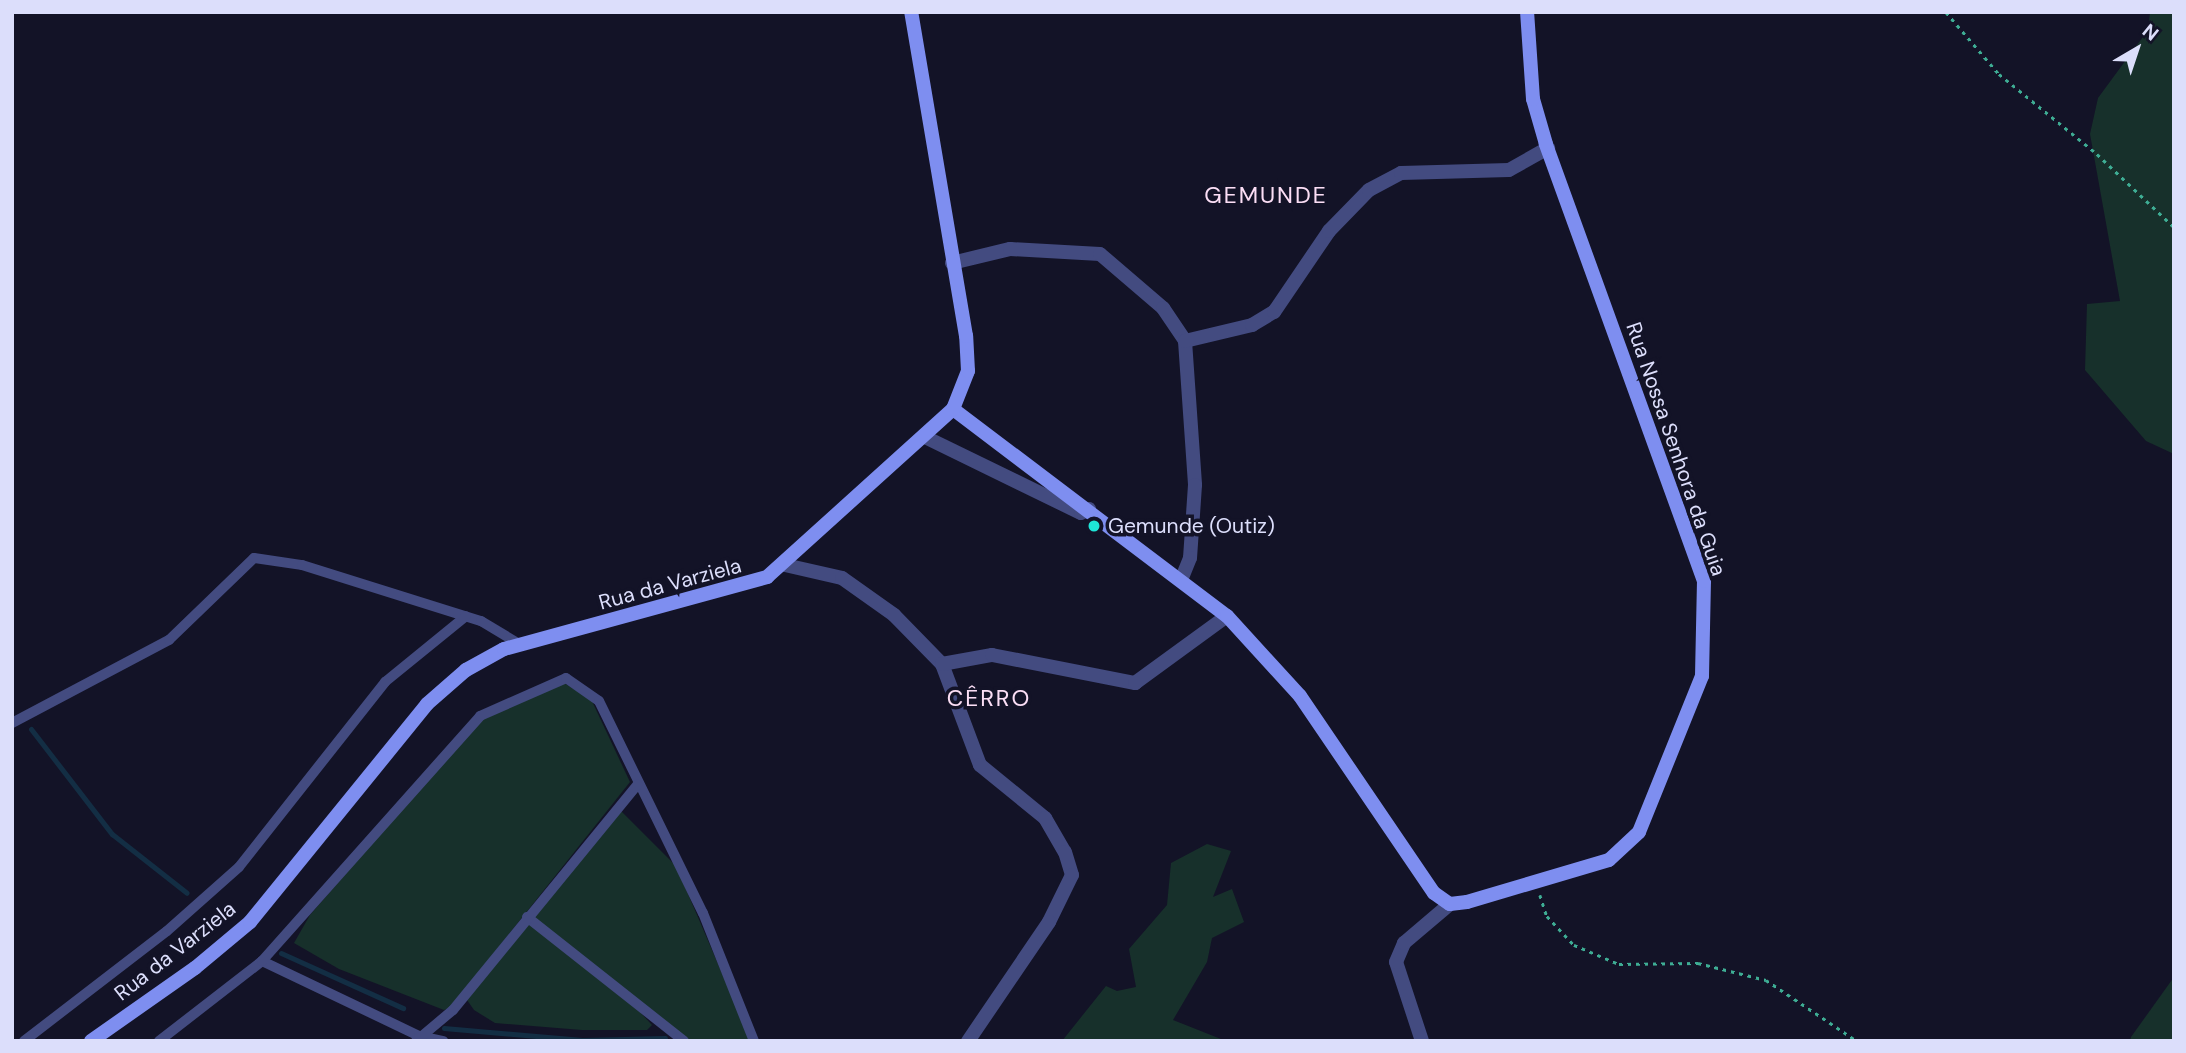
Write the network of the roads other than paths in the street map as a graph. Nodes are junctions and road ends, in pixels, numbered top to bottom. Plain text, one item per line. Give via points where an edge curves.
1 (911, 12) edge
2 (1527, 12) edge
3 (1548, 148) junction
4 (951, 263) junction
5 (1185, 341) junction
6 (953, 410) junction
7 (927, 438) junction
8 (1090, 509) junction
9 (785, 565) junction
10 (1181, 580) junction
11 (466, 616) junction
12 (1227, 616) junction
13 (521, 645) junction
14 (942, 664) junction
15 (12, 723) edge
16 (637, 785) junction
17 (1450, 904) junction
18 (527, 917) junction
19 (262, 961) junction
20 (418, 1039) edge
21 (24, 1041) edge
22 (91, 1041) edge
23 (159, 1041) edge
24 (443, 1041) edge
25 (684, 1041) edge
26 (754, 1041) edge
27 (968, 1041) edge
28 (1422, 1041) edge

1 - 4 street, Rua da Varziela
2 - 3 street, Rua Nossa Senhora da Guia via 1533,99
3 - 5 street via 1509,170 1401,173 1369,190 1329,231 1274,312 1252,325
3 - 17 street, Rua Nossa Senhora da Guia via 1704,581 1702,676 1639,832 1609,860
4 - 5 street via 1010,249 1100,254 1130,274
4 - 6 street, Rua da Varziela via 968,371
5 - 10 street via 1195,485 1190,558
6 - 7 street, Rua da Varziela
6 - 8 street
7 - 8 street via 1081,513
7 - 9 street, Rua da Varziela
8 - 10 street
9 - 13 street, Rua da Varziela via 738,589
9 - 14 street via 842,578 894,615
10 - 12 street
11 - 13 lane
11 - 15 lane via 302,565 254,558 169,640
11 - 21 lane via 385,682 239,867 167,931
12 - 14 street via 1135,683 992,655
12 - 17 street via 1300,696 1421,877
13 - 22 street, Rua da Varziela via 476,665 447,685 250,922 195,968
14 - 27 street via 980,765 1045,818 1072,875 1049,922
16 - 18 lane
16 - 19 lane via 599,701 566,678 544,683 480,716
16 - 26 lane via 703,914
17 - 28 street via 1404,943 1396,962
18 - 20 lane via 453,1010
18 - 25 lane
19 - 20 lane
19 - 23 lane via 240,984
20 - 24 lane

